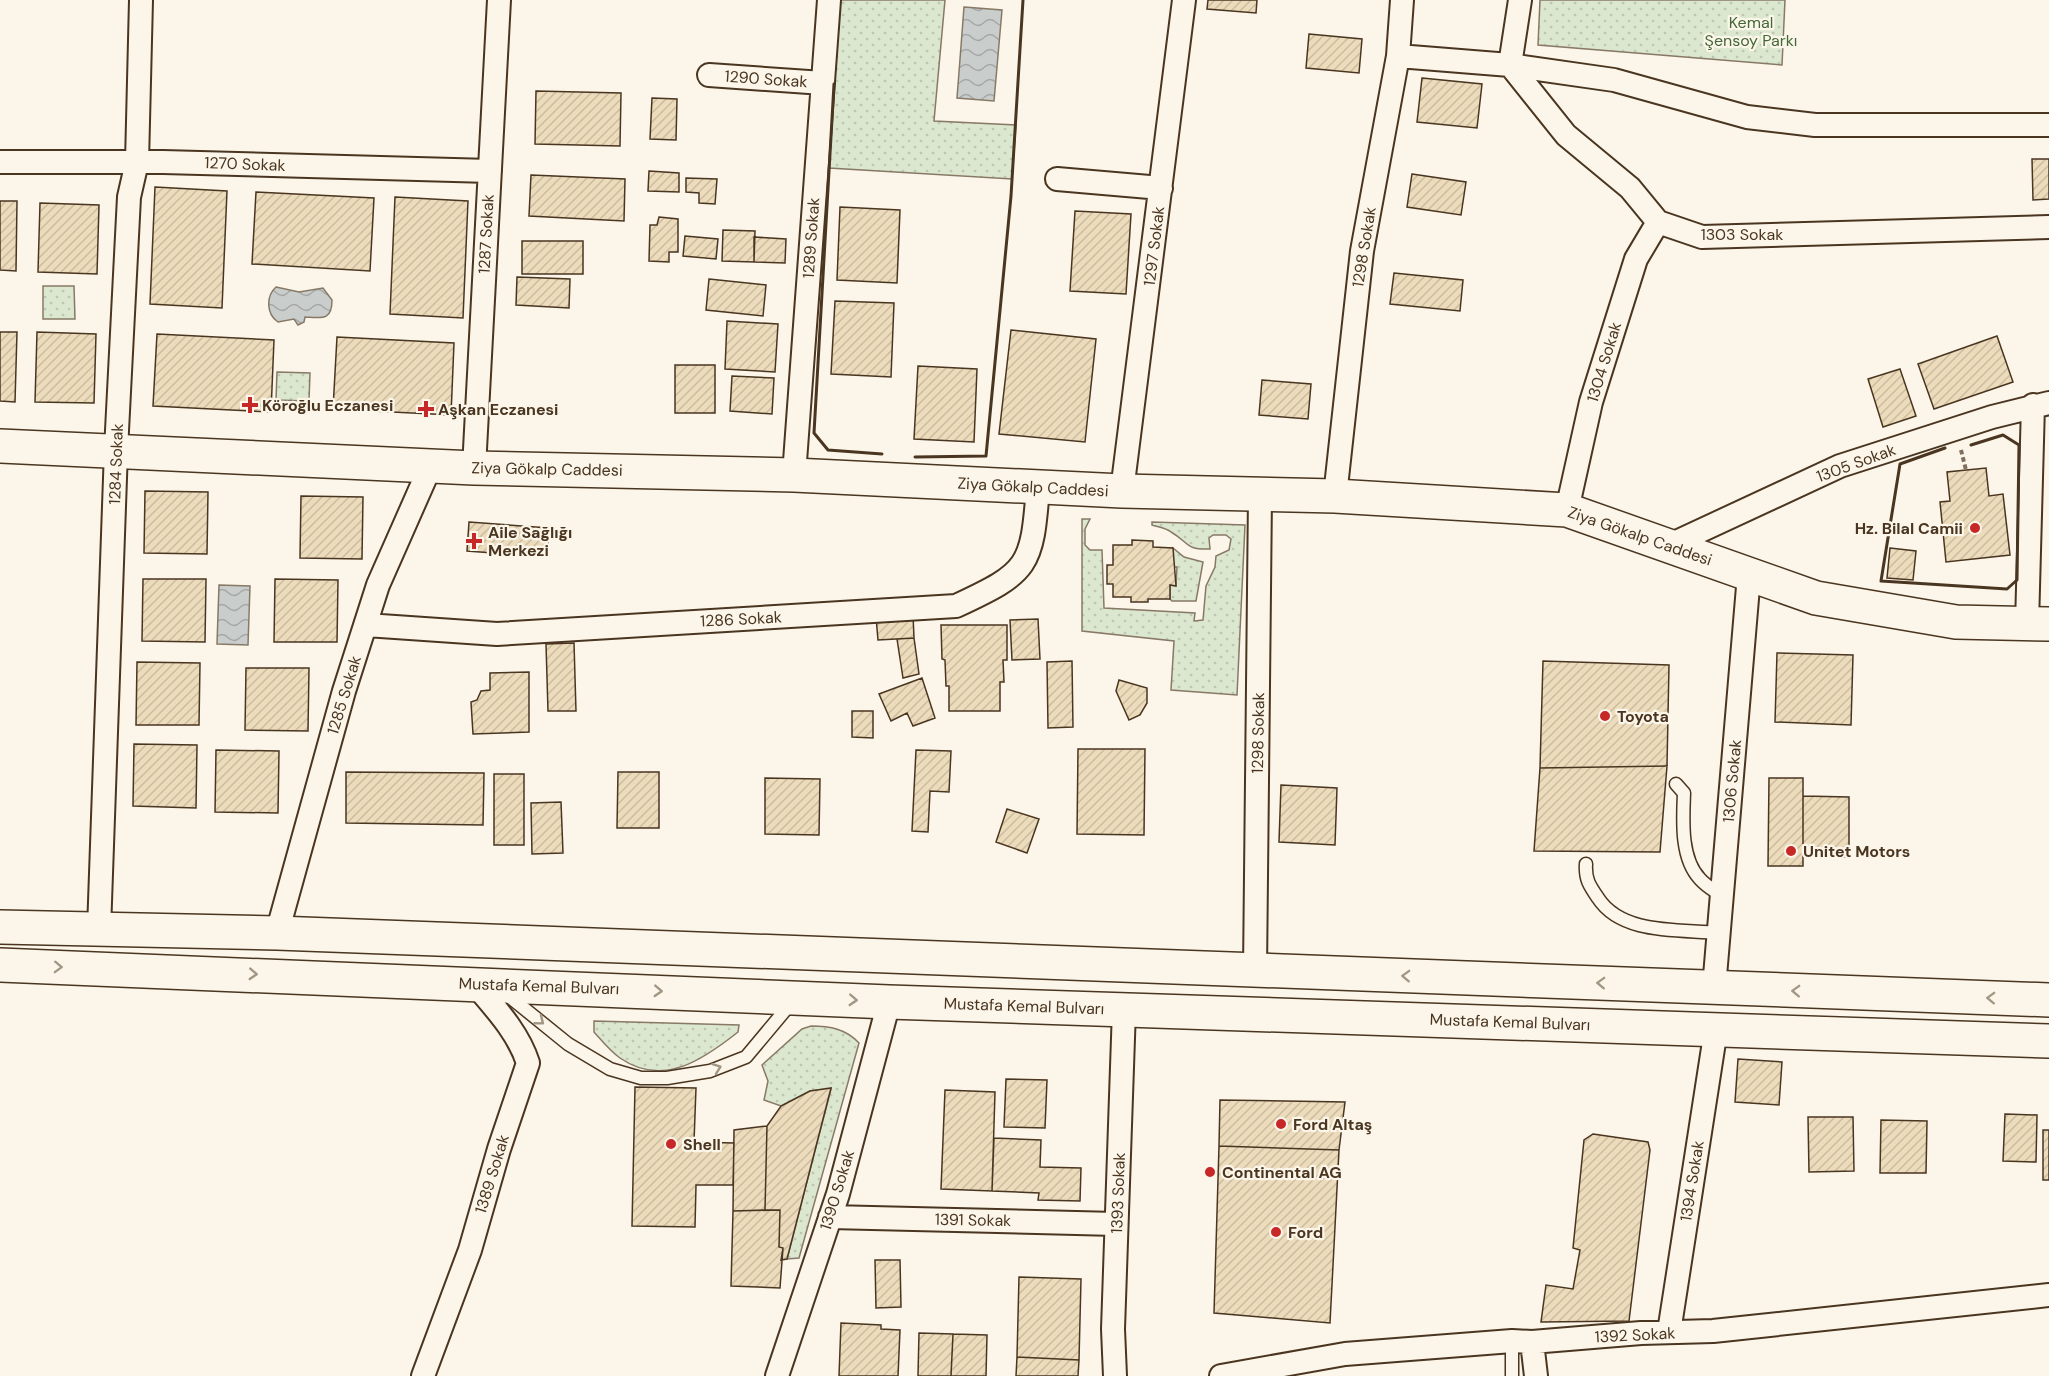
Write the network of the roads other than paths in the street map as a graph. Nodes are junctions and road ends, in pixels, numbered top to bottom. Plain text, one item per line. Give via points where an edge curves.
1 (141, 0) edge
2 (499, 0) edge
3 (829, 0) edge
4 (1184, 0) edge
5 (1402, 0) edge
6 (1520, 0) edge
7 (1398, 56) junction
8 (1510, 65) junction
9 (710, 75) dead end
10 (823, 83) junction
11 (2049, 124) edge
12 (0, 162) edge
13 (137, 162) junction
14 (490, 171) junction
15 (1057, 179) dead end
16 (1161, 188) junction
17 (1658, 222) junction
18 (2049, 227) edge
19 (2041, 404) edge
20 (0, 446) edge
21 (116, 450) junction
22 (431, 465) junction
23 (474, 468) junction
24 (794, 475) junction
25 (1038, 487) junction
26 (1122, 491) junction
27 (1260, 495) junction
28 (1335, 496) junction
29 (1567, 510) junction
30 (1670, 545) junction
31 (1749, 575) junction
32 (2038, 624) edge
33 (366, 625) junction
34 (1676, 784) dead end
35 (1586, 864) dead end
36 (1722, 896) junction
37 (0, 927) edge
38 (99, 930) junction
39 (277, 933) junction
40 (1719, 933) junction
41 (0, 965) edge
42 (1255, 970) junction
43 (484, 984) junction
44 (1714, 988) junction
45 (796, 997) junction
46 (2049, 1000) edge
47 (890, 1002) junction
48 (1124, 1009) junction
49 (1716, 1029) junction
50 (2049, 1041) edge
51 (830, 1217) junction
52 (1116, 1224) junction
53 (2049, 1294) edge
54 (1669, 1332) junction
55 (1522, 1342) junction
56 (423, 1376) edge
57 (777, 1376) edge
58 (1116, 1376) edge
59 (1221, 1376) edge
60 (1512, 1376) edge
61 (1536, 1376) edge

1 - 13 street, 1284 Sokak
2 - 14 street, 1287 Sokak
3 - 10 street, 1289 Sokak
4 - 16 street, 1297 Sokak
5 - 7 street, 1298 Sokak
6 - 8 street
7 - 8 street
7 - 28 street, 1298 Sokak via 1362,250
8 - 11 street via 1614,80 1747,117 1815,125
8 - 17 street via 1566,135 1630,188
9 - 10 street, 1290 Sokak
10 - 24 street, 1289 Sokak
12 - 13 street, 1270 Sokak
13 - 14 street, 1270 Sokak
13 - 21 street, 1284 Sokak via 129,197
14 - 23 street, 1287 Sokak
15 - 16 street
16 - 26 street, 1297 Sokak
17 - 18 street, 1303 Sokak via 1702,237
17 - 29 street, 1304 Sokak via 1636,260 1591,402
19 - 30 street, 1305 Sokak via 1840,466
19 - 32 street
20 - 21 main road, Ziya Gökalp Caddesi
21 - 22 main road, Ziya Gökalp Caddesi
21 - 38 street, 1284 Sokak
22 - 23 main road, Ziya Gökalp Caddesi
22 - 33 street, 1285 Sokak via 378,585
23 - 24 main road, Ziya Gökalp Caddesi
24 - 25 main road, Ziya Gökalp Caddesi
25 - 26 main road, Ziya Gökalp Caddesi
25 - 33 street, 1286 Sokak via 1034,541 1024,564 1000,585 956,606 497,633
26 - 27 main road, Ziya Gökalp Caddesi
27 - 28 main road, Ziya Gökalp Caddesi
27 - 42 street, 1298 Sokak
28 - 29 main road, Ziya Gökalp Caddesi
29 - 30 main road, Ziya Gökalp Caddesi
30 - 31 main road, Ziya Gökalp Caddesi
31 - 32 main road, Ziya Gökalp Caddesi via 1816,598 1956,622
31 - 36 street, 1306 Sokak
33 - 39 street, 1285 Sokak
34 - 36 lane via 1684,793 1683,822 1689,862 1699,879
35 - 40 lane via 1585,879 1606,911 1623,921
36 - 40 street, 1306 Sokak
37 - 38 main road
38 - 39 main road
39 - 42 main road
40 - 44 street, 1306 Sokak
41 -> 43 main road, Mustafa Kemal Bulvarı
44 -> 42 main road
43 -> 45 main road, Mustafa Kemal Bulvarı
43 -> 45 lane via 568,1044 610,1069 641,1078 710,1071 746,1057
43 - 56 street, 1389 Sokak via 528,1063 470,1250
46 -> 44 main road
45 -> 47 main road, Mustafa Kemal Bulvarı
47 - 48 main road, Mustafa Kemal Bulvarı
47 - 51 street, 1390 Sokak
48 - 49 main road, Mustafa Kemal Bulvarı
48 - 52 street, 1393 Sokak
49 - 50 main road, Mustafa Kemal Bulvarı
49 - 54 street, 1394 Sokak
51 - 52 street, 1391 Sokak
51 - 57 street, 1390 Sokak
52 - 58 street, 1393 Sokak
53 - 54 street, 1392 Sokak via 1713,1331
54 - 55 street, 1392 Sokak
55 - 59 street, 1392 Sokak via 1345,1354
55 - 60 lane
55 - 61 street

